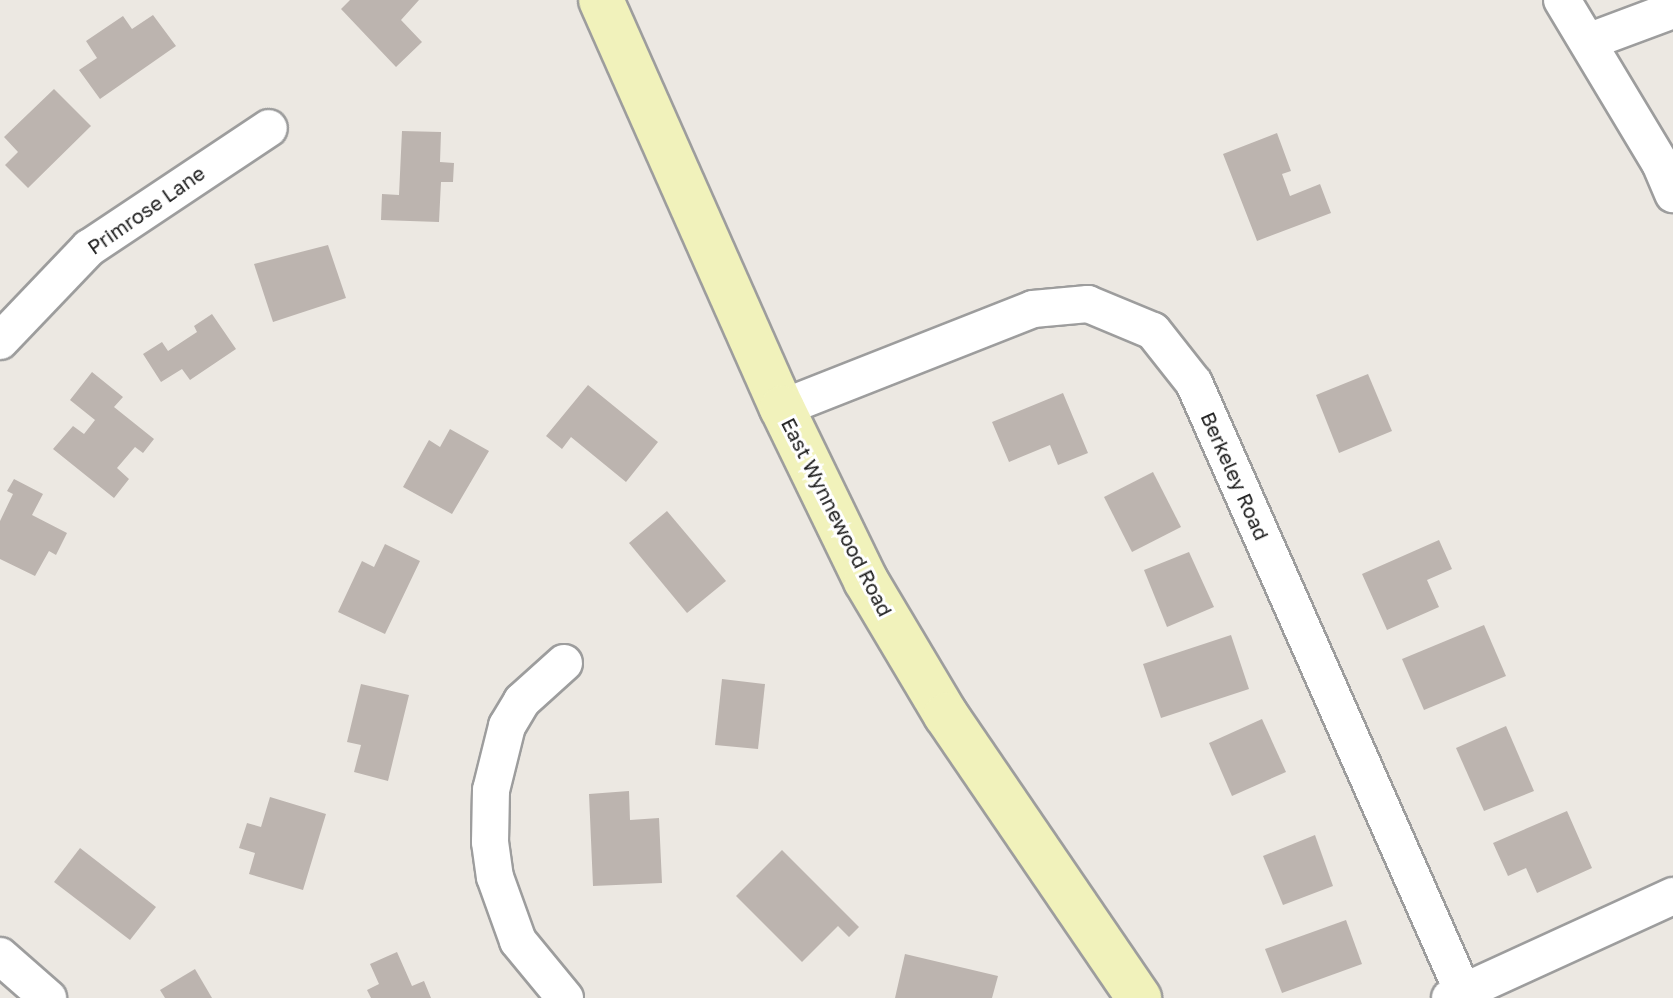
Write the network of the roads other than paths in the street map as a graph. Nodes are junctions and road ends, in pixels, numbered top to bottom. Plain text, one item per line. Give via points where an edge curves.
1 (601, 0) edge
2 (1562, 0) edge
3 (1673, 10) edge
4 (1590, 41) junction
5 (269, 128) dead end
6 (1673, 194) edge
7 (0, 341) edge
8 (782, 408) junction
9 (564, 663) dead end
10 (1673, 896) edge
11 (0, 956) edge
12 (1457, 995) edge
13 (48, 998) edge
14 (565, 998) edge
15 (1139, 998) edge

1 - 8 street, East Wynnewood Road
2 - 4 street
3 - 4 street
4 - 6 street
5 - 7 street, Primrose Lane via 109,232 24,311
8 - 12 street, Berkeley Road via 1033,309 1088,304 1153,331 1194,383
8 - 15 street, East Wynnewood Road via 866,581 946,715
9 - 14 street via 522,701 507,726 491,790 490,842 495,877 518,941
10 - 12 street
11 - 13 street

